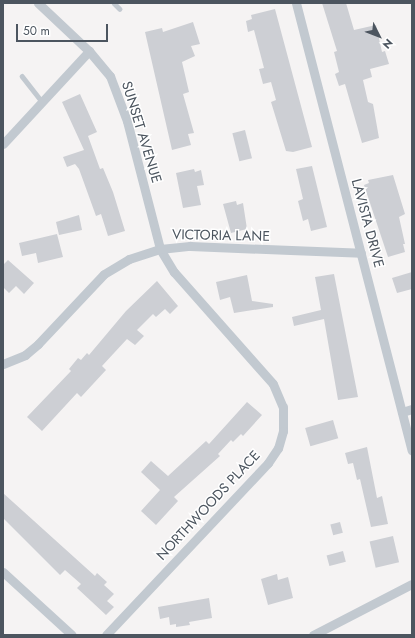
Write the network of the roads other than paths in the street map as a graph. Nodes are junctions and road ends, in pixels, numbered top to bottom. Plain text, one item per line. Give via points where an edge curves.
1 (38, 3) edge
2 (114, 3) edge
3 (296, 3) edge
4 (120, 9) dead end
5 (89, 51) junction
6 (22, 76) dead end
7 (42, 102) junction
8 (3, 144) edge
9 (160, 249) junction
10 (361, 253) junction
11 (3, 364) edge
12 (412, 409) edge
13 (402, 412) junction
14 (412, 450) edge
15 (3, 572) edge
16 (412, 584) edge
17 (72, 635) edge
18 (106, 635) edge
19 (313, 635) edge

1 - 5 street, SUNSET AVENUE
2 - 4 lane
3 - 10 street, LAVISTA DRIVE
5 - 7 street
5 - 9 street, SUNSET AVENUE via 110,76 127,120
6 - 7 lane
7 - 8 street
9 - 10 street, VICTORIA LANE via 190,246
9 - 11 street, VICTORIA LANE via 129,259 104,274 38,344 25,355
9 - 18 street, NORTHWOODS PLACE via 174,272 273,384 283,407 283,431 278,448 268,463
10 - 13 street, LAVISTA DRIVE
12 - 13 street
13 - 14 street, LAVISTA DRIVE
15 - 17 street
16 - 19 street

